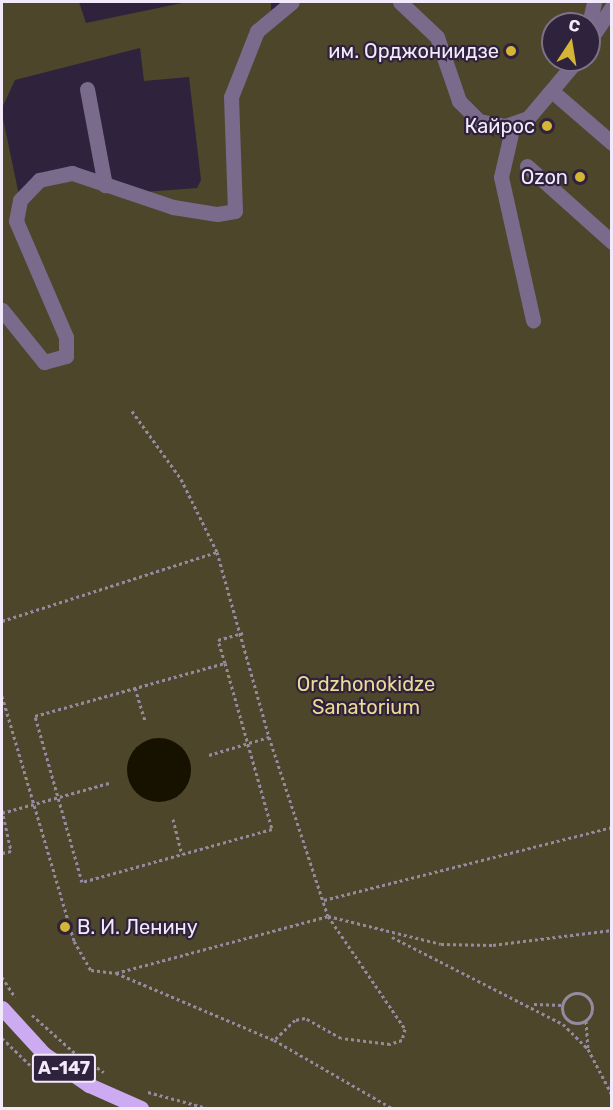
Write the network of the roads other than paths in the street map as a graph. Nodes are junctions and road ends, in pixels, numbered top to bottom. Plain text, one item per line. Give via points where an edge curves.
1 (292, 2) edge
2 (400, 2) edge
3 (612, 7) edge
4 (601, 23) edge
5 (568, 72) edge
6 (87, 89) dead end
7 (553, 92) junction
8 (513, 125) junction
9 (612, 142) edge
10 (527, 166) dead end
11 (105, 185) junction
12 (612, 242) edge
13 (2, 310) edge
14 (533, 320) dead end
15 (2, 1008) edge
16 (141, 1108) edge

1 - 11 street via 257,31 231,97 235,211 218,214 173,207
2 - 8 street via 436,37 469,115 492,125
3 - 4 street
5 - 7 street
6 - 11 street
7 - 8 street
7 - 9 street
8 - 14 street via 501,177
10 - 12 street
11 - 13 street via 55,173 39,180 20,200 16,221 66,337 66,356 44,362
15 - 16 main road, А-147 via 44,1054 89,1084

